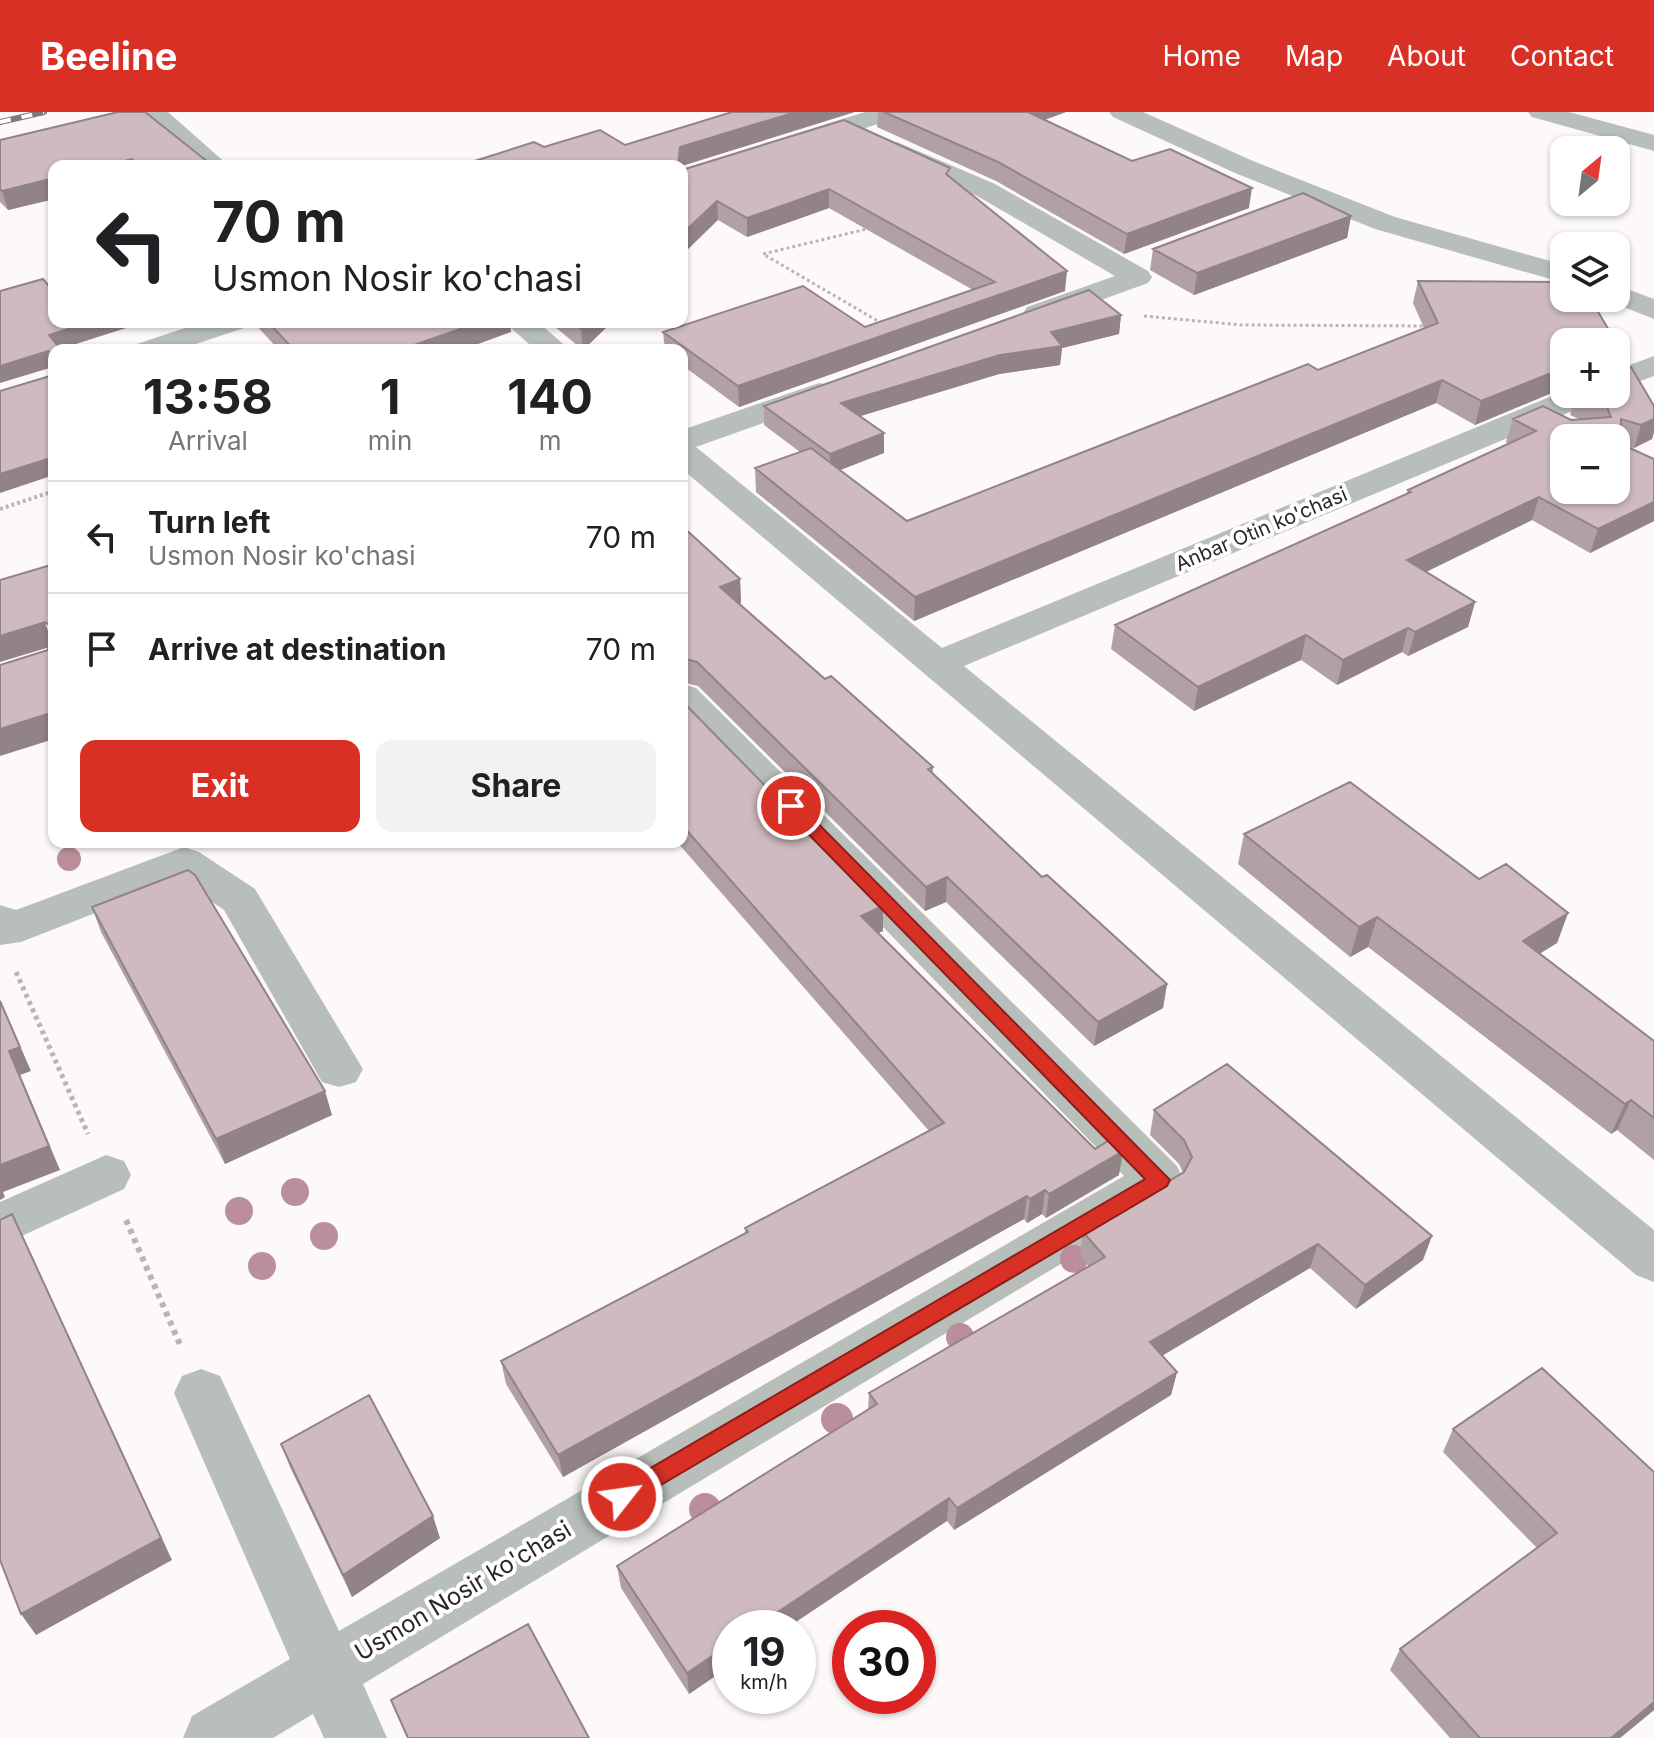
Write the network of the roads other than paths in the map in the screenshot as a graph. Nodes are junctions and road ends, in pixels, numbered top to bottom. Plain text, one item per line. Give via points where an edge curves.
1 (891, 112) edge
2 (1122, 112) edge
3 (1541, 112) edge
4 (152, 113) edge
5 (845, 126) junction
6 (1654, 143) edge
7 (0, 150) edge
8 (209, 160) edge
9 (688, 176) edge
10 (1317, 195) junction
11 (1272, 212) edge
12 (1153, 256) dead end
13 (1124, 267) junction
14 (1550, 270) edge
15 (1630, 300) edge
16 (1654, 310) edge
17 (1011, 323) edge
18 (215, 328) edge
19 (527, 328) edge
20 (166, 344) edge
21 (547, 344) edge
22 (1654, 365) edge
23 (1630, 375) edge
24 (842, 383) edge
25 (1551, 408) edge
26 (1537, 414) junction
27 (1557, 424) edge
28 (688, 439) edge
29 (688, 457) edge
30 (937, 664) junction
31 (688, 702) edge
32 (0, 920) edge
33 (339, 1069) dead end
34 (106, 1175) dead end
35 (0, 1225) edge
36 (1654, 1260) edge
37 (201, 1393) dead end
38 (326, 1672) junction
39 (214, 1738) edge
40 (356, 1738) edge

1 - 5 street
2 - 10 street
3 - 6 street
4 - 7 street
4 - 8 street
5 - 9 street
5 - 13 street via 986,190
10 - 11 street
10 - 14 street via 1385,223
12 - 13 street
13 - 17 street via 1138,277
15 - 16 street
18 - 20 street
19 - 21 street
22 - 23 street
24 - 28 street
25 - 26 street, Anbar Otin ko'chasi
26 - 27 street
26 - 30 street, Anbar Otin ko'chasi
29 - 30 street
30 - 36 street
31 - 38 street, Usmon Nosir ko'chasi via 1159,1180
32 - 33 street via 5,931 184,862 240,900
34 - 35 street
37 - 38 street
38 - 39 street, Usmon Nosir ko'chasi
38 - 40 street

